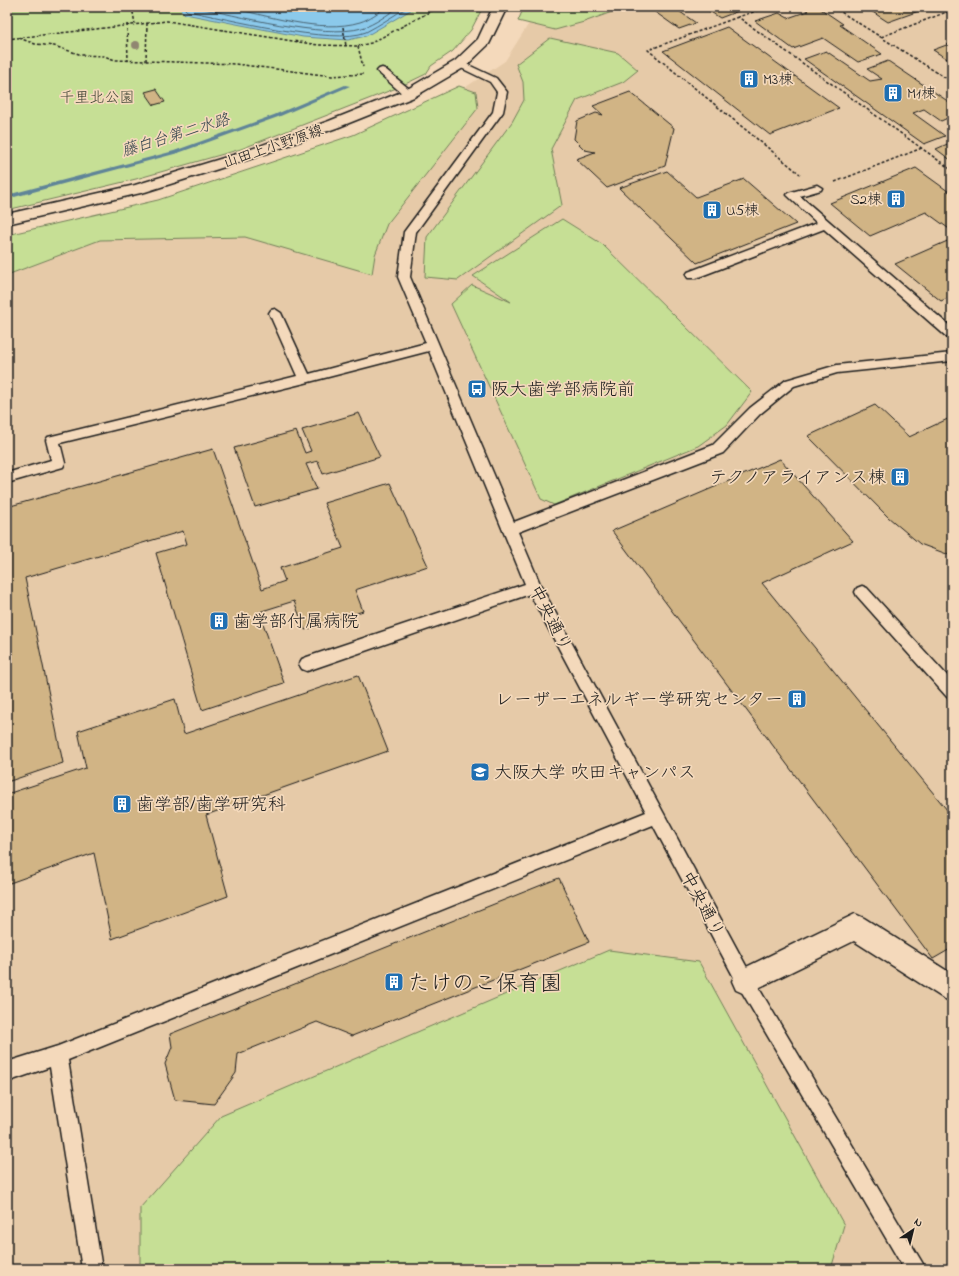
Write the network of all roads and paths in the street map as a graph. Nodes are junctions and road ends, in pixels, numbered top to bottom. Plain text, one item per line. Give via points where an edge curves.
1 (132, 7) edge
2 (439, 7) edge
3 (500, 7) edge
4 (768, 7) edge
5 (833, 7) edge
6 (952, 10) edge
7 (738, 17) junction
8 (147, 23) junction
9 (127, 24) junction
10 (135, 24) junction
11 (343, 27) dead end
12 (17, 37) junction
13 (881, 37) junction
14 (7, 39) edge
15 (346, 46) junction
16 (358, 46) junction
17 (361, 56) dead end
18 (128, 61) junction
19 (146, 61) junction
20 (460, 64) junction
21 (382, 71) joint
22 (952, 82) edge
23 (409, 94) junction
24 (922, 148) junction
25 (952, 170) edge
26 (817, 188) junction
27 (7, 219) edge
28 (825, 224) junction
29 (692, 275) dead end
30 (275, 313) dead end
31 (952, 335) edge
32 (434, 345) junction
33 (952, 356) edge
34 (305, 379) junction
35 (7, 478) edge
36 (510, 529) junction
37 (534, 587) junction
38 (862, 592) dead end
39 (307, 664) dead end
40 (952, 692) edge
41 (656, 816) junction
42 (745, 981) junction
43 (952, 989) edge
44 (58, 1055) junction
45 (7, 1072) edge
46 (92, 1269) edge
47 (916, 1269) edge

1 - 10 path
2 - 16 path via 371,43
3 - 20 main road, 山田上小野原線 via 484,41
4 - 7 path
5 - 13 path
6 - 13 path
7 - 24 path
7 - 26 path via 648,50
8 - 10 path
8 - 15 path via 167,21 318,45
8 - 19 path
9 - 10 path
9 - 12 path
9 - 18 path
11 - 15 path
12 - 14 path
12 - 18 path via 82,55
13 - 22 path
15 - 16 path
16 - 17 path
18 - 19 path
19 - 21 path via 235,64 332,76
20 - 23 main road, 山田上小野原線
20 - 32 lane, 中央通り via 494,80 502,92 498,112 410,232 404,277
21 - 23 lane
23 - 27 main road, 山田上小野原線 via 248,155 139,189
24 - 25 path
24 - 26 path
26 - 28 lane via 792,195
28 - 29 lane
28 - 31 lane
30 - 34 lane
32 - 34 lane
32 - 36 lane, 中央通り
33 - 36 lane via 838,369 790,383 755,411 718,449
34 - 35 lane via 53,440 58,463
36 - 37 lane, 中央通り
37 - 39 lane
37 - 41 lane, 中央通り
38 - 40 lane
41 - 42 lane, 中央通り
41 - 44 lane
42 - 43 main road via 855,927
42 - 47 lane, 中央通り
44 - 45 lane
44 - 46 lane

